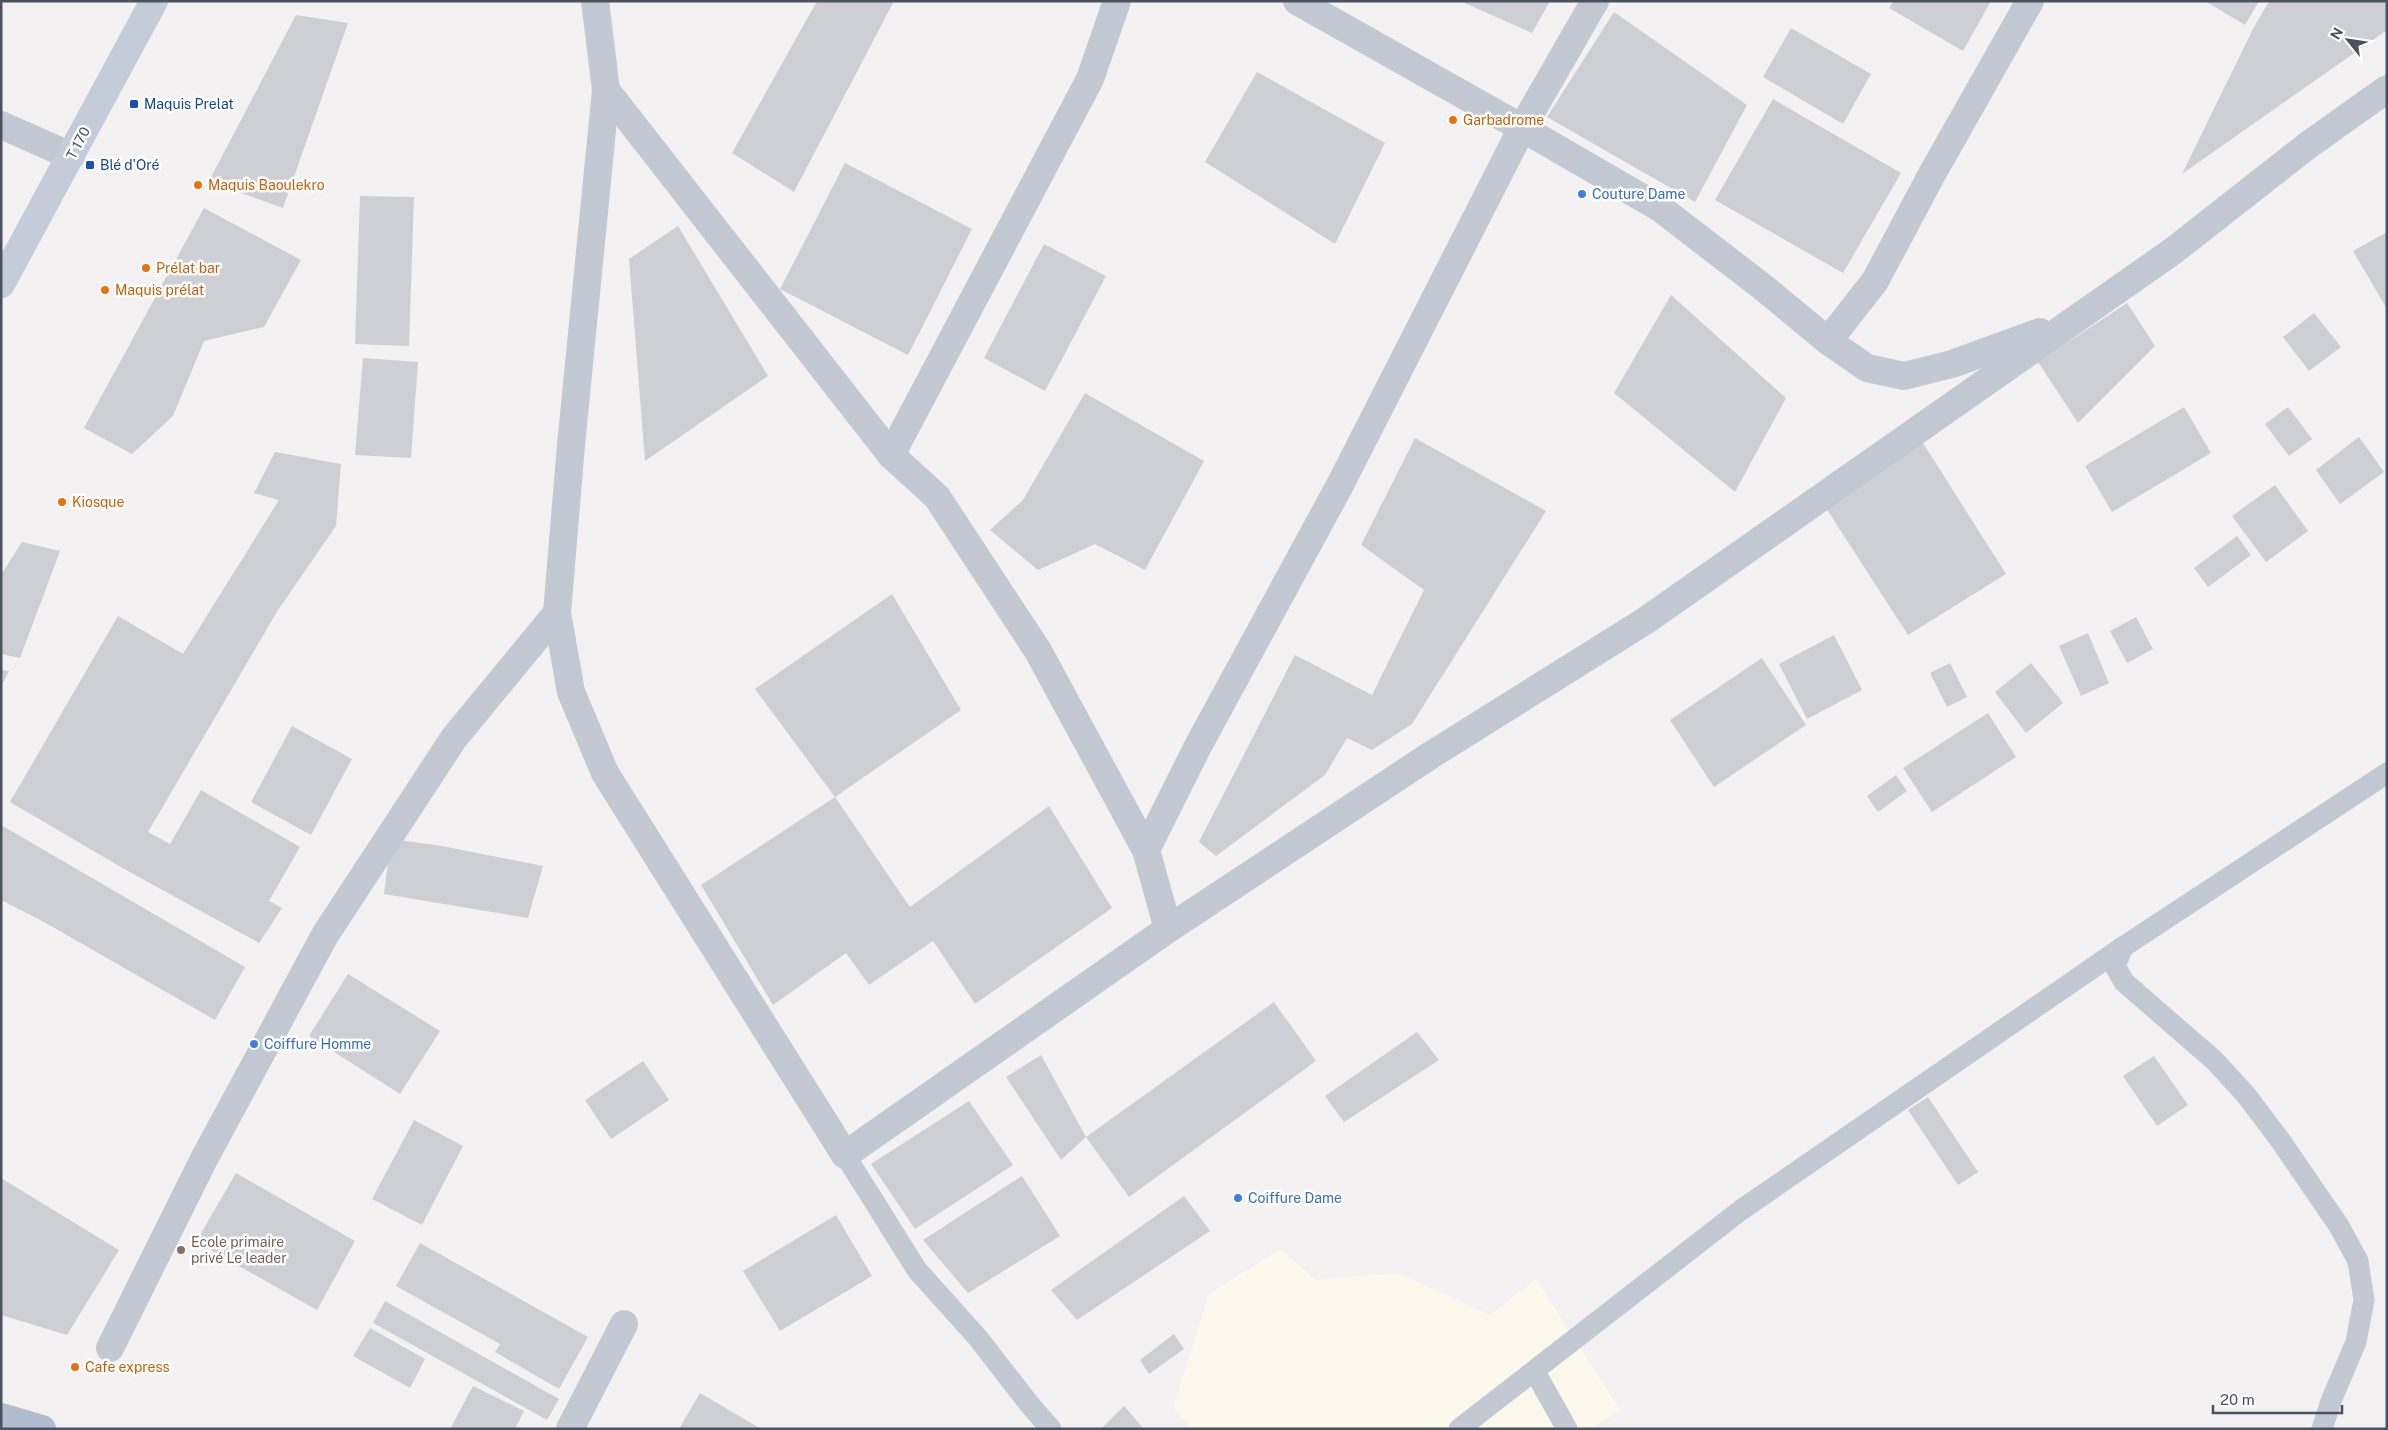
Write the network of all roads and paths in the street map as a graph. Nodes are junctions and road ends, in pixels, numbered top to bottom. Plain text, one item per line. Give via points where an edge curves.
1 (154, 1) edge
2 (595, 1) edge
3 (1117, 1) edge
4 (1297, 1) edge
5 (1596, 1) edge
6 (2030, 1) edge
7 (2387, 89) edge
8 (606, 90) junction
9 (1, 125) edge
10 (1522, 128) junction
11 (71, 156) junction
12 (1, 284) edge
13 (2074, 320) junction
14 (1828, 341) junction
15 (891, 455) junction
16 (558, 613) junction
17 (2387, 773) edge
18 (1146, 850) junction
19 (1168, 929) junction
20 (2123, 947) junction
21 (845, 1155) junction
22 (624, 1324) dead end
23 (110, 1348) dead end
24 (1535, 1372) junction
25 (1, 1417) edge
26 (42, 1429) edge
27 (570, 1429) edge
28 (1051, 1429) edge
29 (1459, 1429) edge
30 (1567, 1429) edge
31 (2322, 1429) edge

1 - 11 main road, T 170
2 - 8 street
3 - 15 street via 1090,79
4 - 10 street
5 - 10 street
6 - 14 street via 1875,281
7 - 13 street via 2307,146 2173,251
8 - 15 street
8 - 16 street
9 - 11 street
10 - 14 street via 1660,208
10 - 18 street via 1344,476
11 - 12 main road, T 170
13 - 14 street via 1952,364 1904,376 1867,368
13 - 19 street via 1645,621 1431,755
15 - 18 street via 937,497 1038,650
16 - 21 street via 571,692 605,773
16 - 23 street via 454,738 325,935 204,1159
17 - 20 lane
18 - 19 street
19 - 21 street
20 - 24 lane via 1741,1210
20 - 31 lane via 2115,966 2124,982 2215,1061 2246,1095 2334,1218 2358,1260 2364,1300 2356,1342
21 - 28 lane via 917,1270 978,1338
22 - 27 street
24 - 29 lane
24 - 30 lane
25 - 26 main road

